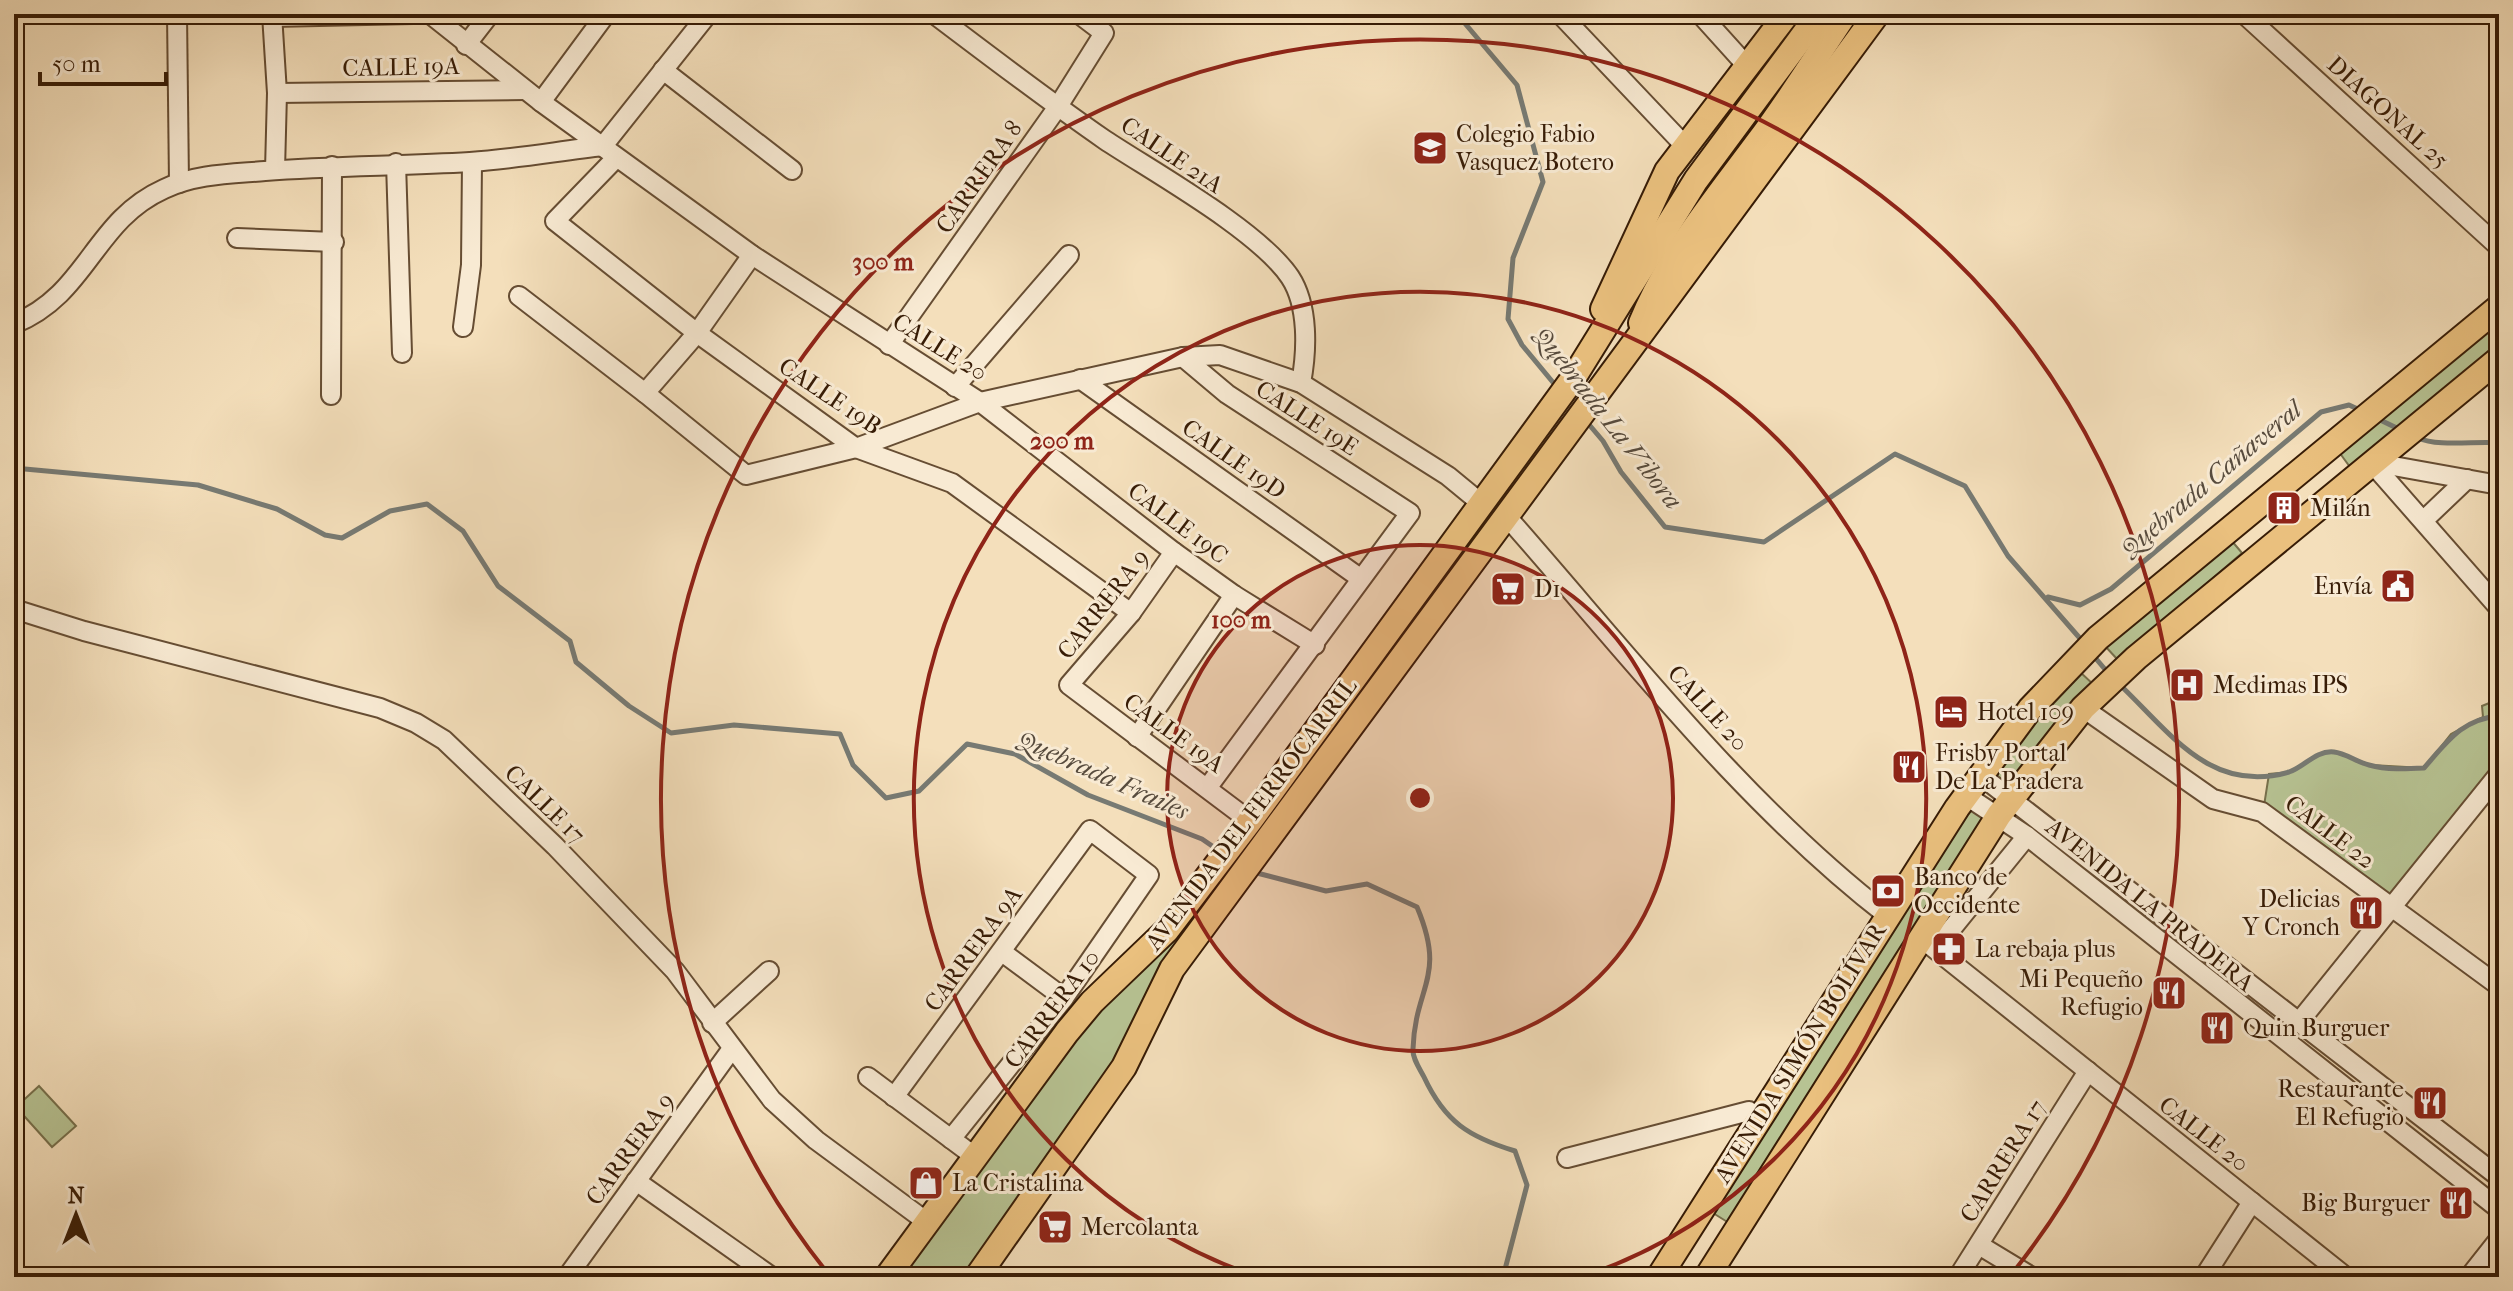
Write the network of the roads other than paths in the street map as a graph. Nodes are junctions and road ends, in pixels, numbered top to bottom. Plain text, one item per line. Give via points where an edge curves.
1 (177, 14) edge
2 (413, 14) edge
3 (430, 14) edge
4 (490, 14) edge
5 (606, 14) edge
6 (708, 14) edge
7 (934, 14) edge
8 (1079, 14) edge
9 (1560, 14) edge
10 (1700, 14) edge
11 (1787, 14) edge
12 (1819, 14) edge
13 (1845, 14) edge
14 (1877, 14) edge
15 (2244, 14) edge
16 (272, 16) edge
17 (466, 45) junction
18 (1746, 65) junction
19 (663, 70) junction
20 (525, 90) junction
21 (277, 93) junction
22 (541, 102) junction
23 (1057, 108) junction
24 (1685, 146) junction
25 (609, 152) junction
26 (472, 162) junction
27 (396, 163) junction
28 (332, 166) junction
29 (275, 170) junction
30 (792, 170) dead end
31 (179, 183) junction
32 (237, 238) dead end
33 (334, 242) junction
34 (2499, 247) edge
35 (752, 255) junction
36 (1069, 255) dead end
37 (519, 296) dead end
38 (2499, 307) edge
39 (14, 324) edge
40 (463, 327) dead end
41 (697, 333) junction
42 (1597, 341) junction
43 (889, 345) junction
44 (402, 353) dead end
45 (1183, 357) junction
46 (1626, 358) junction
47 (2499, 359) edge
48 (1080, 379) junction
49 (1301, 383) junction
50 (955, 387) junction
51 (645, 393) junction
52 (331, 395) dead end
53 (980, 402) junction
54 (856, 448) junction
55 (2379, 456) junction
56 (2467, 479) junction
57 (2499, 485) edge
58 (1482, 504) junction
59 (1508, 518) junction
60 (2424, 520) junction
61 (1174, 552) junction
62 (1360, 578) junction
63 (1234, 595) junction
64 (2499, 608) edge
65 (14, 609) edge
66 (1131, 613) junction
67 (1315, 645) junction
68 (1069, 685) joint
69 (2083, 708) junction
70 (1137, 737) junction
71 (2499, 774) edge
72 (1980, 775) junction
73 (1208, 787) junction
74 (1965, 795) junction
75 (2006, 806) junction
76 (1248, 836) junction
77 (2027, 836) junction
78 (1149, 875) joint
79 (2393, 909) junction
80 (1888, 916) junction
81 (1929, 943) junction
82 (1002, 952) junction
83 (769, 971) dead end
84 (2499, 986) edge
85 (1064, 998) junction
86 (2299, 1022) junction
87 (712, 1023) junction
88 (731, 1050) junction
89 (2088, 1071) junction
90 (868, 1077) dead end
91 (894, 1097) junction
92 (1759, 1119) junction
93 (951, 1139) junction
94 (974, 1156) junction
95 (1567, 1158) dead end
96 (2499, 1177) edge
97 (636, 1181) junction
98 (2252, 1202) junction
99 (2499, 1209) edge
100 (927, 1222) junction
101 (2499, 1239) edge
102 (1979, 1245) junction
103 (567, 1277) edge
104 (772, 1277) edge
105 (887, 1277) edge
106 (977, 1277) edge
107 (1659, 1277) edge
108 (1707, 1277) edge
109 (1958, 1277) edge
110 (2032, 1277) edge
111 (2204, 1277) edge
112 (2346, 1277) edge
113 (2469, 1277) edge

1 - 31 street
2 - 16 street
3 - 17 street, CALLE 20
4 - 17 street
5 - 22 street
6 - 19 street
7 - 23 street, CALLE 21A
8 - 23 street, CARRERA 8 via 1104,33
9 - 24 street
10 - 18 street
11 - 18 main road
12 - 42 main road via 1696,180
13 - 46 main road via 1758,143 1713,197 1654,291
14 - 46 main road
15 - 34 street, DIAGONAL 25
16 - 21 street
17 - 20 street, CALLE 20
18 - 24 main road
19 - 25 street
19 - 30 street
20 - 21 street, CALLE 19A
20 - 22 street, CALLE 20
21 - 29 street
22 - 25 street, CALLE 20
23 - 43 street, CARRERA 8
23 - 49 street, CALLE 21A via 1264,246 1291,279 1303,313 1306,355
24 - 42 main road via 1667,171 1604,303
25 - 26 street
25 - 35 street, CALLE 20
25 - 41 street, CALLE 19B via 555,221
26 - 27 street
26 - 40 street via 471,265
27 - 28 street
27 - 44 street
28 - 29 street
28 - 33 street
29 - 31 street
31 - 39 street via 132,208 106,233 69,288
32 - 33 street
33 - 52 street
35 - 41 street
35 - 43 street, CALLE 20
36 - 50 street
37 - 51 street
38 - 72 main road, AVENIDA SIMÓN BOLÍVAR via 2098,638 2016,726
41 - 51 street
41 - 54 street, CALLE 19B
42 - 58 main road, AVENIDA DEL FERROCARRIL
43 - 50 street, CALLE 20
45 - 48 street, CALLE 20
45 - 49 street, CALLE 20 via 1220,355
45 - 62 street, CALLE 19E via 1227,394 1410,513
46 - 59 main road, AVENIDA DEL FERROCARRIL
47 - 55 main road, AVENIDA SIMÓN BOLÍVAR
48 - 53 street, CALLE 20
48 - 62 street, CALLE 19D
49 - 58 street, CALLE 20 via 1448,476
50 - 53 street, CALLE 20
51 - 54 street via 746,475
53 - 54 street
53 - 61 street, CALLE 19C
54 - 66 street, CALLE 19B via 952,483
55 - 56 street
55 - 60 street
55 - 69 main road, AVENIDA SIMÓN BOLÍVAR
56 - 57 street
56 - 60 street
58 - 76 main road, AVENIDA DEL FERROCARRIL
59 - 76 main road, AVENIDA DEL FERROCARRIL
59 - 80 street, CALLE 20 via 1687,722 1823,863
60 - 64 street
61 - 63 street, CALLE 19C
61 - 66 street, CARRERA 9
62 - 67 street
63 - 67 street, CALLE 19C
63 - 70 street
65 - 87 street, CALLE 17 via 380,708 416,723 444,740 555,846 675,971
66 - 68 street, CARRERA 9
67 - 73 street
68 - 70 street, CALLE 19A
69 - 75 main road, AVENIDA SIMÓN BOLÍVAR
69 - 79 street, CALLE 22 via 2213,799 2262,812
70 - 73 street, CALLE 19A
71 - 79 street
72 - 74 main road, AVENIDA SIMÓN BOLÍVAR
72 - 75 street
73 - 76 street, CALLE 19A
74 - 75 street
74 - 80 main road, AVENIDA SIMÓN BOLÍVAR
75 - 77 street, AVENIDA LA PRADERA
75 - 81 main road, AVENIDA SIMÓN BOLÍVAR
75 - 86 street, AVENIDA LA PRADERA
76 - 94 main road, AVENIDA DEL FERROCARRIL via 1148,952 1075,1022
76 - 106 main road, AVENIDA DEL FERROCARRIL via 1230,890 1172,969 1115,1080
77 - 81 street
77 - 99 street, AVENIDA LA PRADERA
78 - 82 street, CARRERA 9A via 1090,830
78 - 85 street, CARRERA 10
79 - 84 street, CALLE 22
79 - 86 street
80 - 92 main road, AVENIDA SIMÓN BOLÍVAR
81 - 89 street, CALLE 20
81 - 108 main road, AVENIDA SIMÓN BOLÍVAR
82 - 85 street
82 - 91 street, CARRERA 9A
83 - 87 street
85 - 93 street, CARRERA 10
86 - 96 street, AVENIDA LA PRADERA
87 - 88 street, CALLE 17
88 - 97 street, CARRERA 9
88 - 100 street, CALLE 17 via 772,1100 816,1140
89 - 98 street, CALLE 20
89 - 102 street, CARRERA 17
90 - 91 street
91 - 93 street
92 - 95 street via 1749,1111
92 - 107 main road, AVENIDA SIMÓN BOLÍVAR
93 - 94 street
94 - 100 main road, AVENIDA DEL FERROCARRIL
97 - 103 street, CARRERA 9
97 - 104 street
98 - 111 street
98 - 112 street, CALLE 20
100 - 105 main road, AVENIDA DEL FERROCARRIL
101 - 113 street
102 - 109 street, CARRERA 17
102 - 110 street

